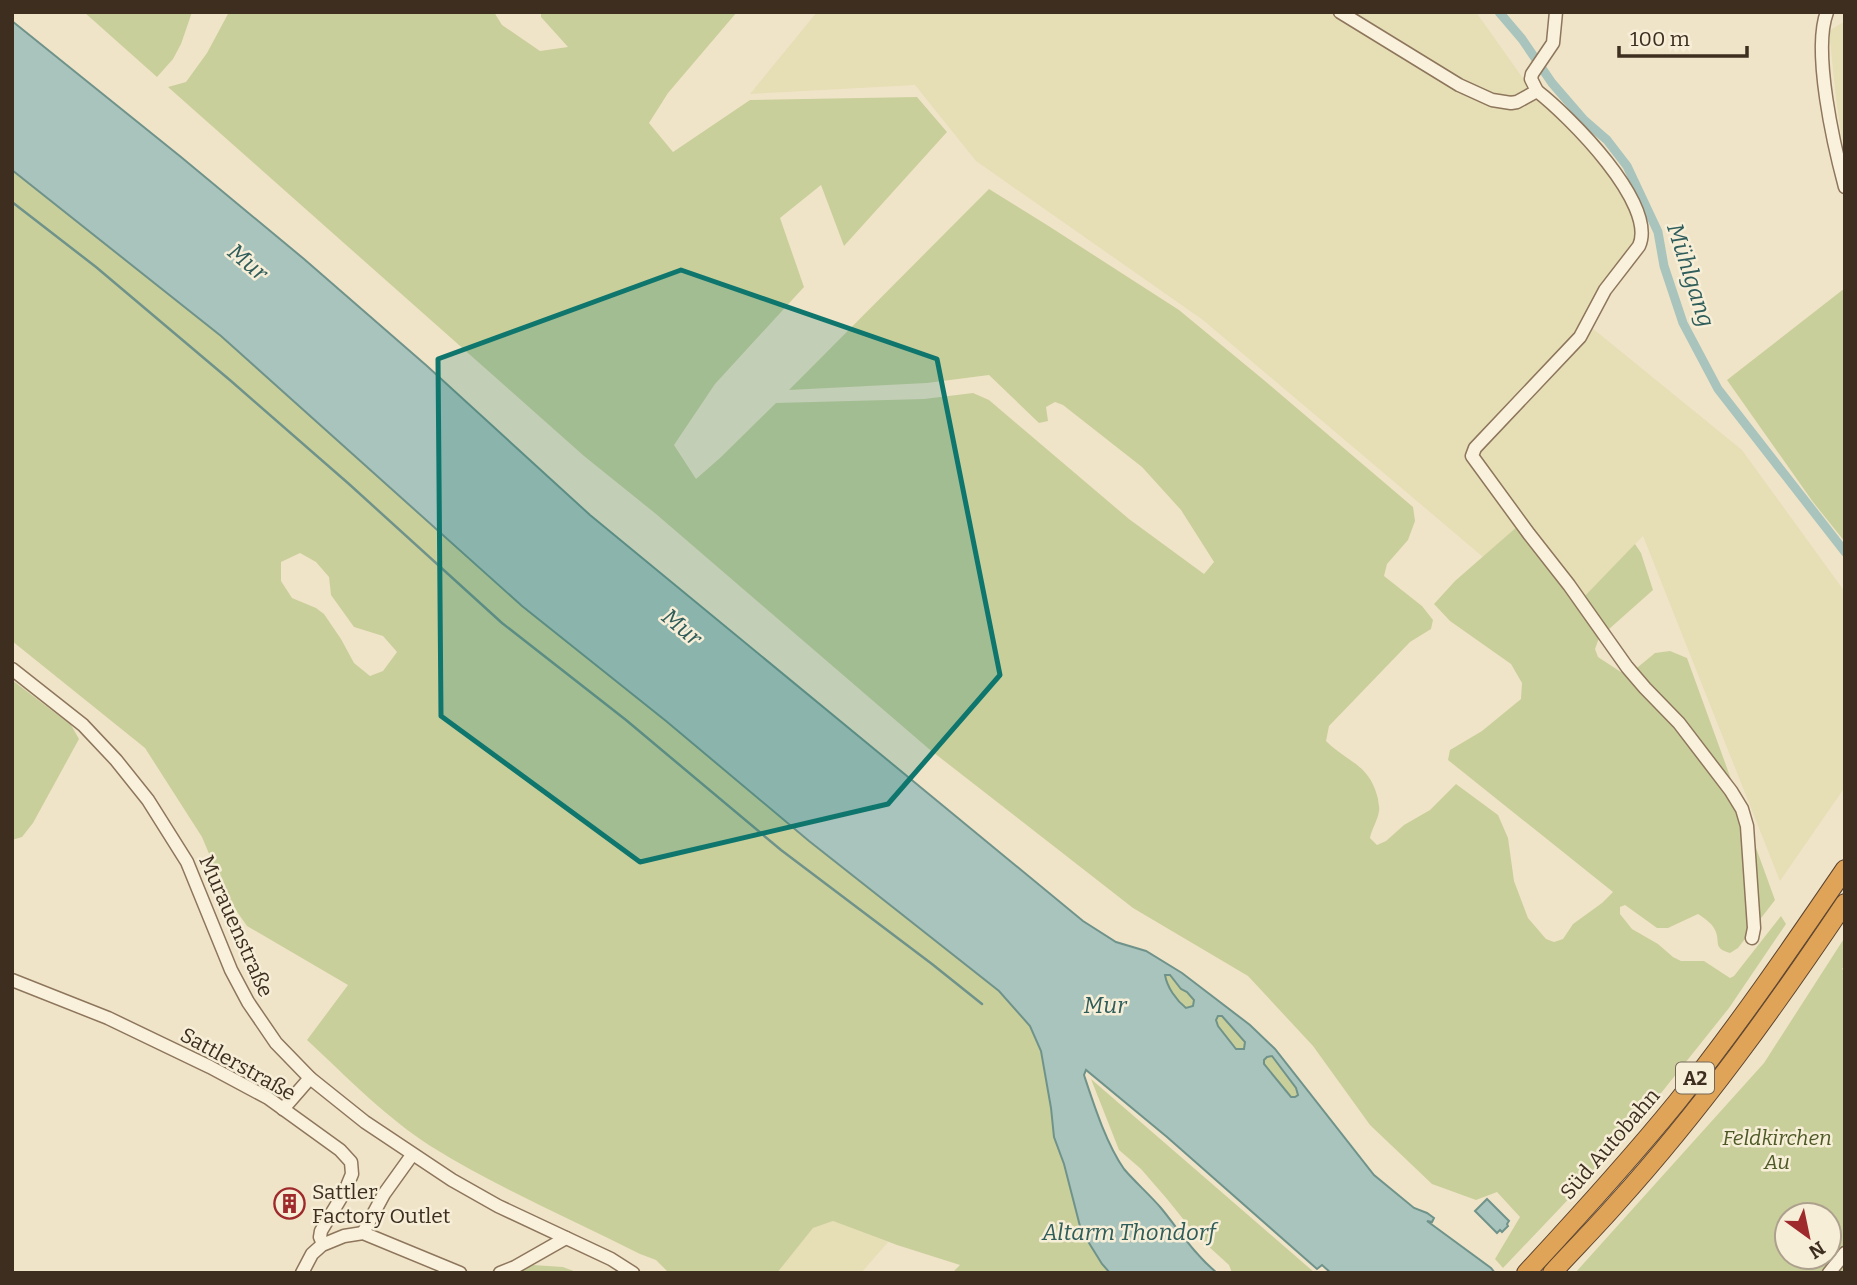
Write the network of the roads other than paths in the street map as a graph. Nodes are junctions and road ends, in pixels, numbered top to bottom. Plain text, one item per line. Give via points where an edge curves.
1 (1340, 12) edge
2 (1827, 12) edge
3 (1557, 13) edge
4 (1537, 91) junction
5 (1845, 187) edge
6 (12, 669) edge
7 (1845, 869) edge
8 (1845, 903) edge
9 (1752, 938) dead end
10 (12, 980) edge
11 (310, 1078) junction
12 (283, 1110) junction
13 (412, 1155) junction
14 (363, 1233) junction
15 (566, 1238) junction
16 (322, 1244) junction
17 (1845, 1253) edge
18 (302, 1273) edge
19 (460, 1273) edge
20 (500, 1273) edge
21 (633, 1273) edge
22 (1526, 1273) edge
23 (1552, 1273) edge
24 (1829, 1273) edge

1 - 4 street via 1459,85 1492,100 1517,102
2 - 5 street via 1821,46
3 - 4 street via 1553,43 1532,74
4 - 9 street via 1615,171 1639,217 1642,240 1605,290 1580,337 1472,456 1627,667 1685,731 1742,809 1747,826
6 - 11 street, Murauenstraße via 83,725 148,800 187,862 248,1002 276,1043
7 - 22 highway, Süd Autobahn / A2 via 1678,1100
8 - 23 highway, Süd Autobahn / A2 via 1691,1114
10 - 12 street, Sattlerstraße via 210,1066
11 - 12 street
11 - 13 street, Murauenstraße
12 - 16 street, Sattlerstraße via 340,1150 352,1166 351,1179 320,1234
13 - 14 street
13 - 15 street, Murauenstraße via 498,1206
14 - 16 street
14 - 19 street
15 - 20 street
15 - 21 street, Murauenstraße
16 - 18 street, Sattlerstraße
17 - 24 street

